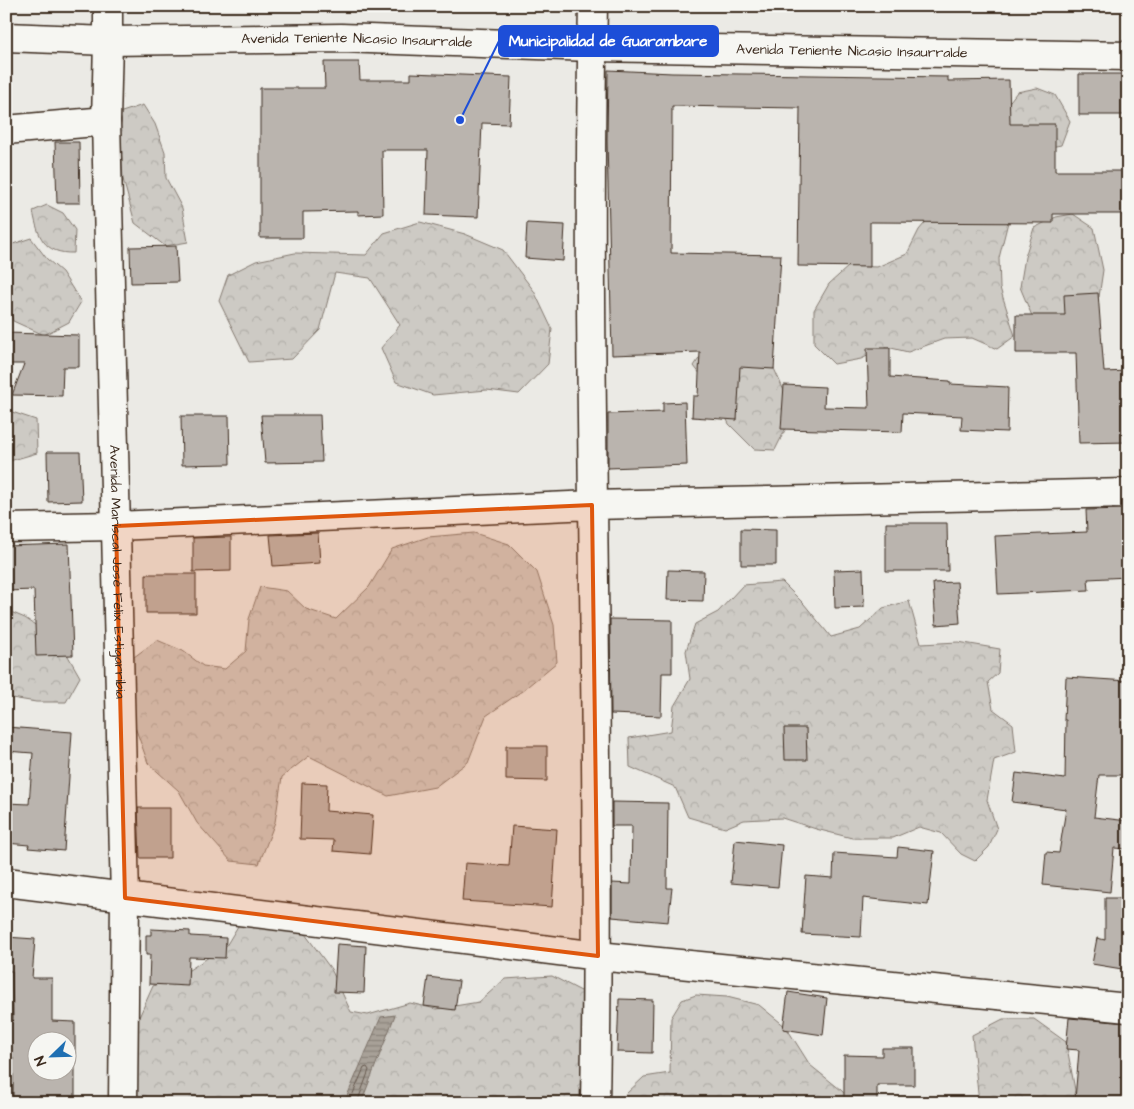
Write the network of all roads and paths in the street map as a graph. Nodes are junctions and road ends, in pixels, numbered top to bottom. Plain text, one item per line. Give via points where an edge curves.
1 (108, 6) edge
2 (593, 6) edge
3 (6, 37) edge
4 (108, 41) junction
5 (592, 46) junction
6 (1128, 56) edge
7 (106, 121) junction
8 (6, 130) edge
9 (1128, 493) edge
10 (592, 505) junction
11 (116, 526) junction
12 (6, 528) edge
13 (6, 882) edge
14 (125, 898) junction
15 (598, 956) junction
16 (1128, 1008) edge
17 (123, 1103) edge
18 (595, 1103) edge

1 - 4 street, Avenida Mariscal José Félix Estigarribia
2 - 5 street
3 - 4 street, Avenida Teniente Nicasio Insaurralde
4 - 5 street, Avenida Teniente Nicasio Insaurralde via 341,38
4 - 7 street, Avenida Mariscal José Félix Estigarribia
5 - 6 street, Avenida Teniente Nicasio Insaurralde
5 - 10 street
7 - 8 street
7 - 11 street, Avenida Mariscal José Félix Estigarribia
9 - 10 street
10 - 11 street
10 - 15 street
11 - 12 street
11 - 14 street, Avenida Mariscal José Félix Estigarribia
13 - 14 street
14 - 15 street
14 - 17 street, Avenida Mariscal José Félix Estigarribia
15 - 16 street
15 - 18 street

